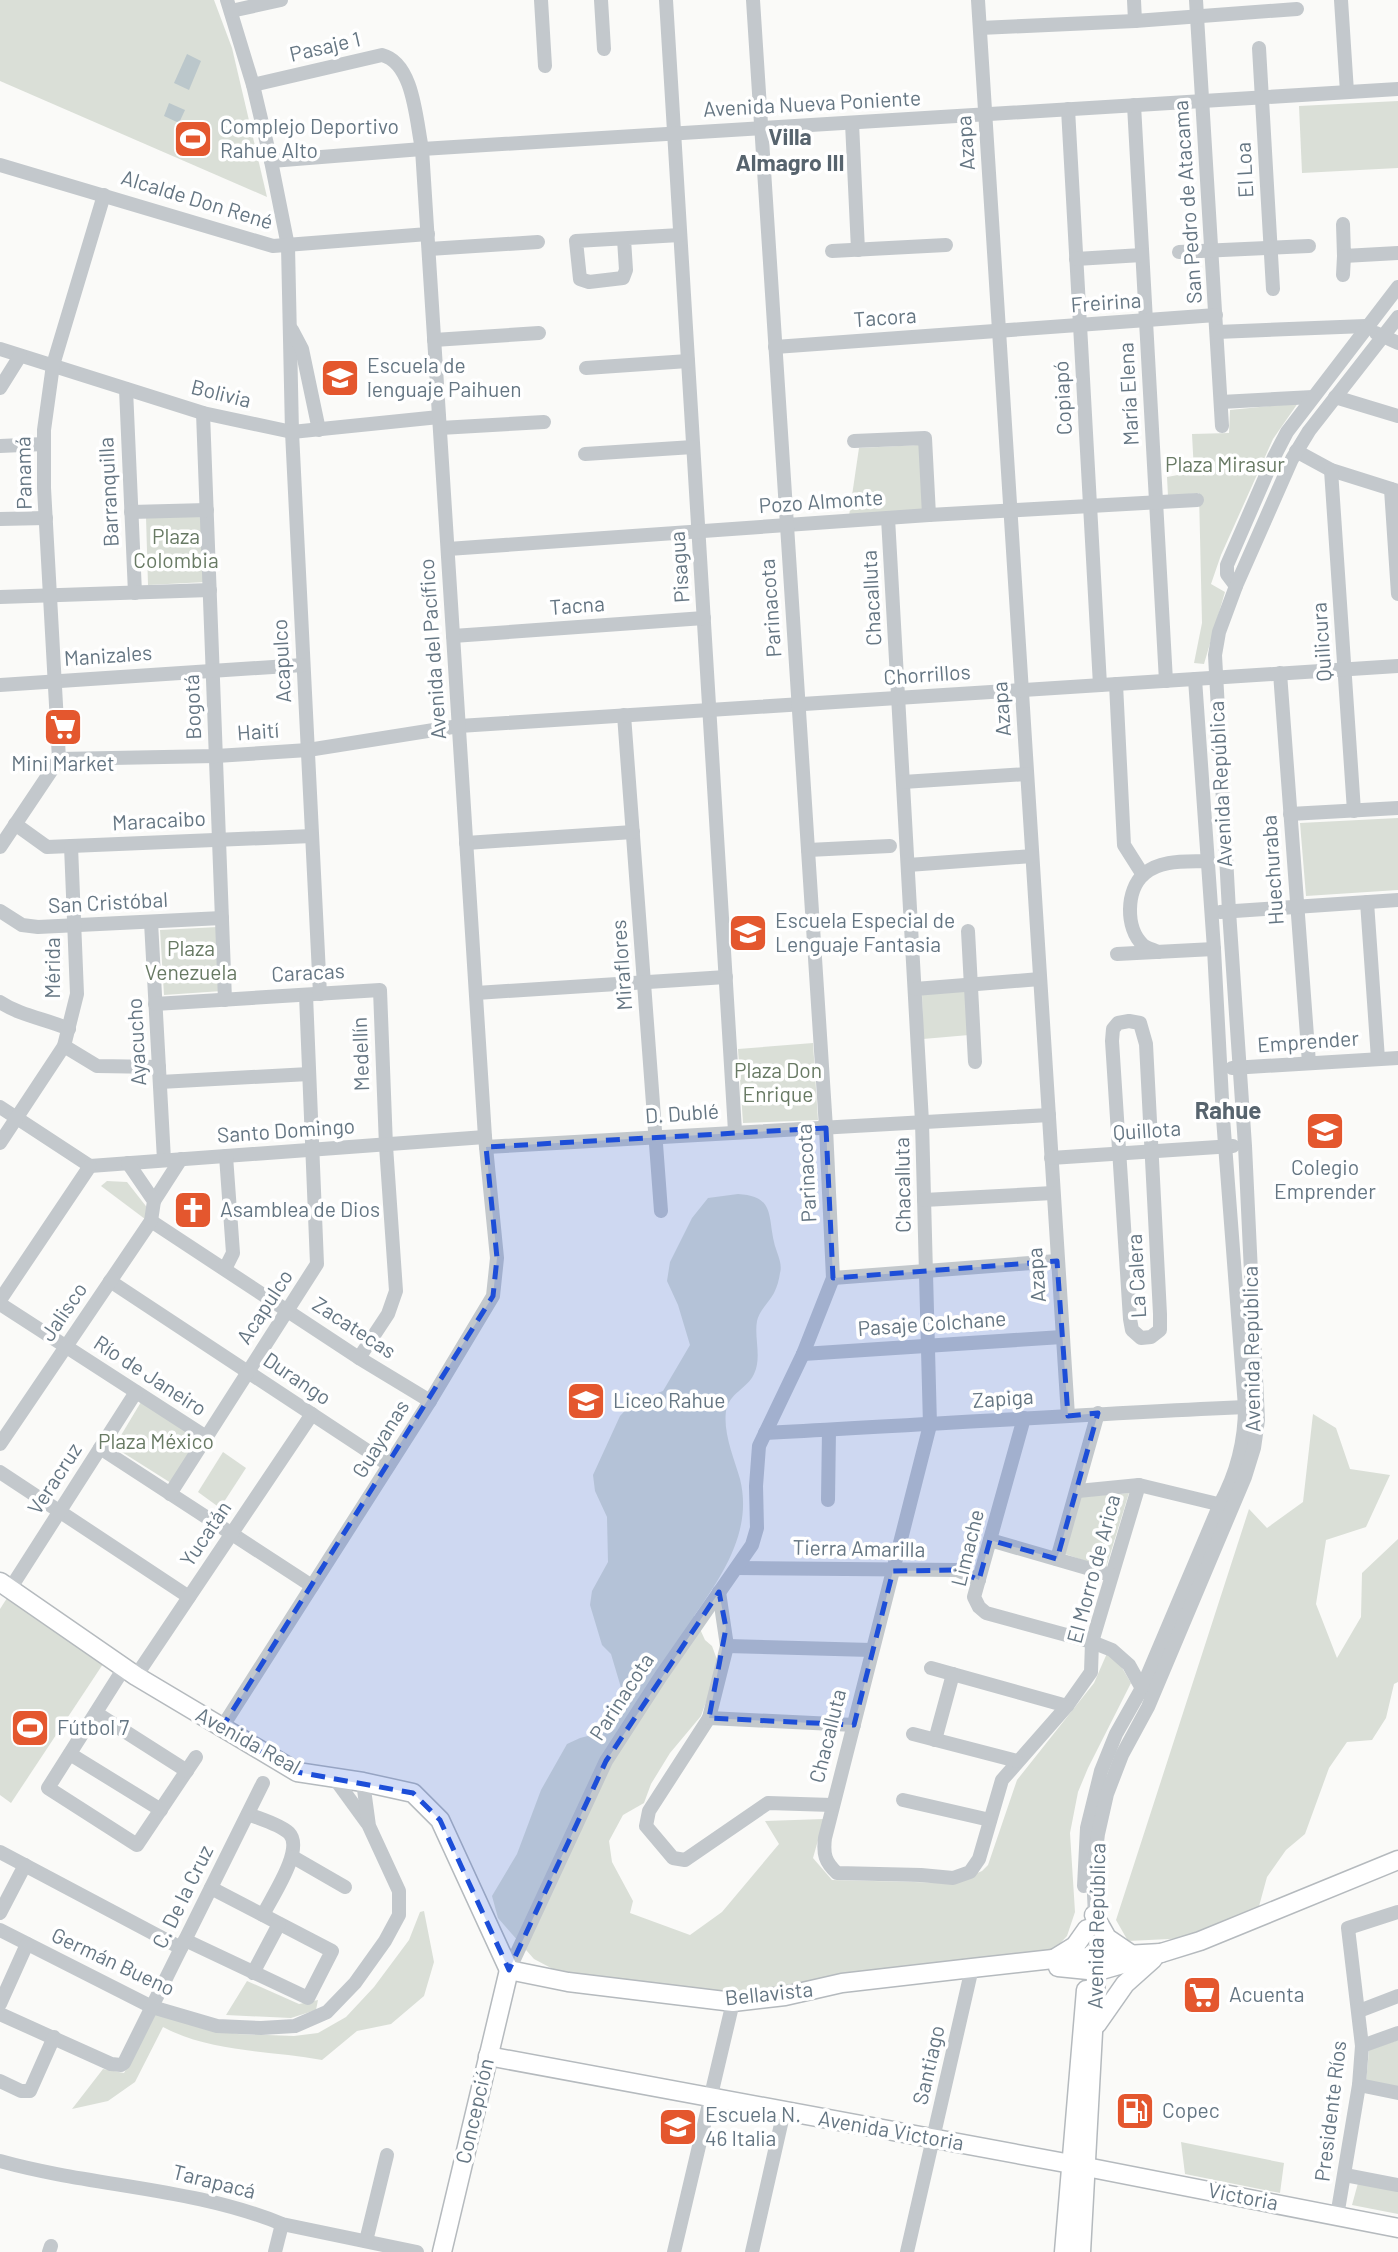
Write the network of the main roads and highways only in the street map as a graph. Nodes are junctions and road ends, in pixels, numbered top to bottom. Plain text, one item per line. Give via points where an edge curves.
1 (5, 1586) edge
2 (1398, 1860) edge
3 (1161, 1953) junction
4 (1132, 1955) junction
5 (1053, 1959) junction
6 (1030, 1963) junction
7 (1093, 1964) junction
8 (509, 1970) junction
9 (1095, 2027) junction
10 (488, 2056) junction
11 (1079, 2166) junction
12 (1398, 2228) edge
13 (442, 2252) edge
14 (1063, 2252) edge
15 (1081, 2252) edge

1 - 8 main road, Avenida Real via 130,1672 297,1772 413,1793 440,1820
2 - 3 main road, Bellavista
3 - 4 main road, Bellavista
3 - 7 main road, Bellavista
3 - 9 main road via 1125,1984
4 - 5 main road via 1090,1922 1074,1946
4 - 7 main road, Bellavista
5 - 6 main road, Bellavista
5 - 7 main road, Bellavista
6 - 7 main road, Bellavista
6 - 8 main road, Bellavista via 842,1983 785,1996 733,2001 604,1987
7 - 9 main road, Avenida República
7 - 11 main road, Avenida República
8 - 10 main road, Concepción
9 - 11 main road, Avenida República
10 - 11 main road, Avenida Victoria
10 - 13 main road, Concepción
11 - 12 main road, Victoria
11 - 14 main road, Avenida República
11 - 15 main road, Avenida República

